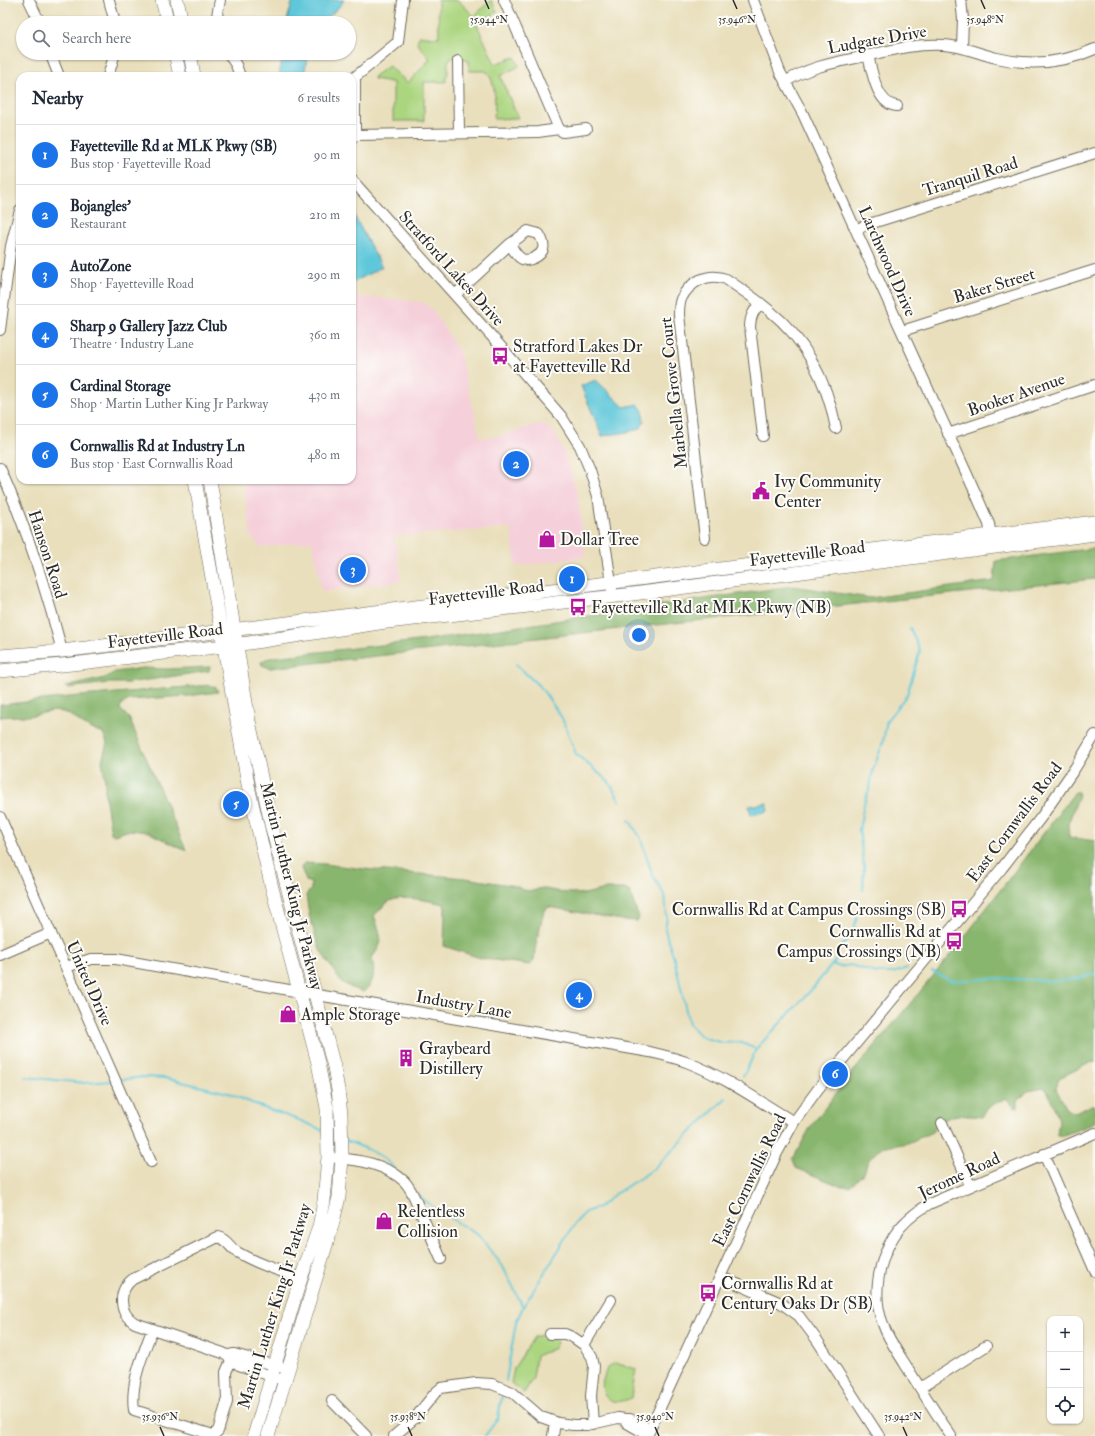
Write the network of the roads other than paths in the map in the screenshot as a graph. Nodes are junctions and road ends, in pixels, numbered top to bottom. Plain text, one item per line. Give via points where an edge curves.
1 (29, 0) edge
2 (110, 0) edge
3 (162, 0) edge
4 (176, 0) edge
5 (220, 0) edge
6 (403, 0) edge
7 (504, 0) edge
8 (753, 0) edge
9 (961, 0) edge
10 (37, 16) edge
11 (113, 16) edge
12 (166, 16) edge
13 (180, 16) edge
14 (217, 16) edge
15 (962, 47) junction
16 (1095, 49) edge
17 (868, 55) junction
18 (53, 60) edge
19 (113, 60) edge
20 (177, 60) edge
21 (191, 60) edge
22 (233, 60) edge
23 (458, 61) dead end
24 (57, 72) edge
25 (109, 72) edge
26 (179, 72) edge
27 (193, 72) edge
28 (239, 72) edge
29 (356, 76) edge
30 (785, 82) junction
31 (897, 106) dead end
32 (586, 128) dead end
33 (559, 129) junction
34 (459, 134) junction
35 (356, 137) edge
36 (1095, 153) edge
37 (356, 184) edge
38 (16, 226) edge
39 (856, 230) junction
40 (510, 244) dead end
41 (1095, 270) edge
42 (456, 294) junction
43 (760, 303) junction
44 (0, 330) edge
45 (902, 331) junction
46 (1095, 385) edge
47 (836, 428) dead end
48 (948, 434) junction
49 (763, 436) dead end
50 (0, 468) edge
51 (196, 484) edge
52 (211, 484) edge
53 (1095, 522) edge
54 (1095, 534) edge
55 (991, 536) junction
56 (705, 538) dead end
57 (611, 582) junction
58 (613, 596) junction
59 (235, 629) junction
60 (221, 631) junction
61 (237, 645) junction
62 (224, 646) junction
63 (62, 650) junction
64 (0, 656) edge
65 (0, 671) edge
66 (1095, 735) edge
67 (0, 818) edge
68 (51, 933) junction
69 (0, 955) edge
70 (66, 967) junction
71 (300, 992) junction
72 (315, 994) junction
73 (794, 1122) junction
74 (942, 1123) dead end
75 (1095, 1133) edge
76 (1044, 1154) junction
77 (328, 1157) junction
78 (342, 1158) junction
79 (151, 1162) dead end
80 (970, 1185) junction
81 (441, 1259) dead end
82 (1095, 1271) edge
83 (721, 1277) junction
84 (301, 1278) junction
85 (611, 1300) dead end
86 (152, 1330) junction
87 (550, 1334) dead end
88 (584, 1345) junction
89 (986, 1346) dead end
90 (231, 1356) junction
91 (273, 1371) junction
92 (287, 1375) junction
93 (920, 1388) junction
94 (332, 1402) dead end
95 (555, 1422) junction
96 (592, 1424) junction
97 (399, 1434) edge
98 (649, 1434) edge
99 (254, 1436) edge
100 (268, 1436) edge
101 (366, 1436) edge
102 (553, 1436) edge
103 (879, 1436) edge
104 (951, 1436) edge

1 - 10 street
2 - 11 street
3 - 12 main road
4 - 13 main road
5 - 14 street
6 - 29 street via 398,42
7 - 33 street
8 - 30 street, Larchwood Drive
9 - 15 street
15 - 16 street, Ludgate Drive via 997,58 1028,62 1058,61
15 - 17 street, Ludgate Drive via 911,46
17 - 30 street, Ludgate Drive via 810,69
17 - 31 street via 883,100
18 - 24 street
19 - 25 street
20 - 26 main road
21 - 27 main road
22 - 28 street
23 - 34 street
30 - 39 street, Larchwood Drive via 803,114
32 - 33 street via 563,132
33 - 34 street
34 - 35 street
36 - 39 street, Tranquil Road
37 - 42 street, Stratford Lakes Drive
38 - 44 street
39 - 45 street, Larchwood Drive
40 - 42 street
41 - 45 street, Baker Street
42 - 57 street, Stratford Lakes Drive via 561,416 580,446 598,496
43 - 47 street, Marbella Grove Court via 790,329 807,352 828,394
43 - 49 street via 752,313 750,327
43 - 56 street, Marbella Grove Court via 719,276 695,282 681,300 679,315
45 - 48 street, Larchwood Drive
46 - 48 street, Booker Avenue
48 - 55 street, Larchwood Drive via 989,524
50 - 63 street, Hanson Road via 33,554
51 - 60 main road, Martin Luther King Jr Parkway
52 - 59 main road, Martin Luther King Jr Parkway
53 - 55 main road, Fayetteville Road
54 - 58 main road, Fayetteville Road
55 - 57 main road, Fayetteville Road
57 - 58 street, Stratford Lakes Drive
57 - 59 main road, Fayetteville Road
58 - 61 main road, Fayetteville Road via 386,622
59 - 60 main road, Fayetteville Road
59 - 61 main road, Martin Luther King Jr Parkway
60 - 62 main road, Martin Luther King Jr Parkway
60 - 63 main road, Fayetteville Road
61 - 62 main road, Fayetteville Road
61 - 72 main road, Martin Luther King Jr Parkway via 249,721 271,824
62 - 65 main road, Fayetteville Road
62 - 71 main road, Martin Luther King Jr Parkway via 249,790
63 - 64 main road, Fayetteville Road
66 - 73 street, East Cornwallis Road via 1042,816 1002,868 818,1089
67 - 68 street, United Drive
68 - 69 street
68 - 70 street, United Drive
70 - 71 street, Industry Lane via 85,960 116,959
70 - 79 street, United Drive
71 - 72 street, Industry Lane
71 - 77 main road, Martin Luther King Jr Parkway via 325,1091
72 - 73 street, Industry Lane via 650,1052 689,1063
72 - 78 main road, Martin Luther King Jr Parkway via 338,1090
73 - 83 street, East Cornwallis Road via 777,1153
74 - 80 street
75 - 76 street, Jerome Road
76 - 80 street, Jerome Road
76 - 82 street
77 - 78 street
77 - 84 main road, Martin Luther King Jr Parkway via 319,1227
78 - 81 street via 384,1168 405,1182
78 - 92 main road, Martin Luther King Jr Parkway via 339,1197 333,1222
80 - 93 street, Jerome Road via 914,1214 894,1236 881,1268 878,1304 882,1323
83 - 98 street, East Cornwallis Road
83 - 103 street via 781,1303 799,1316
84 - 86 street via 273,1269 237,1252 222,1238 215,1238 128,1282 121,1298 124,1312 131,1321
84 - 91 main road, Martin Luther King Jr Parkway
85 - 88 street
86 - 90 street
86 - 90 street via 138,1368 134,1410 215,1434 227,1402 226,1372
87 - 88 street via 566,1334
88 - 96 street via 594,1361
89 - 93 street
90 - 91 street
91 - 92 street
91 - 99 main road, Martin Luther King Jr Parkway
92 - 100 main road, Martin Luther King Jr Parkway
93 - 104 street, Jerome Road
94 - 101 street
95 - 96 street via 573,1425
95 - 97 street via 534,1413 512,1392 492,1384 476,1382 441,1388
95 - 102 street
96 - 98 street via 618,1418 625,1419 627,1424

